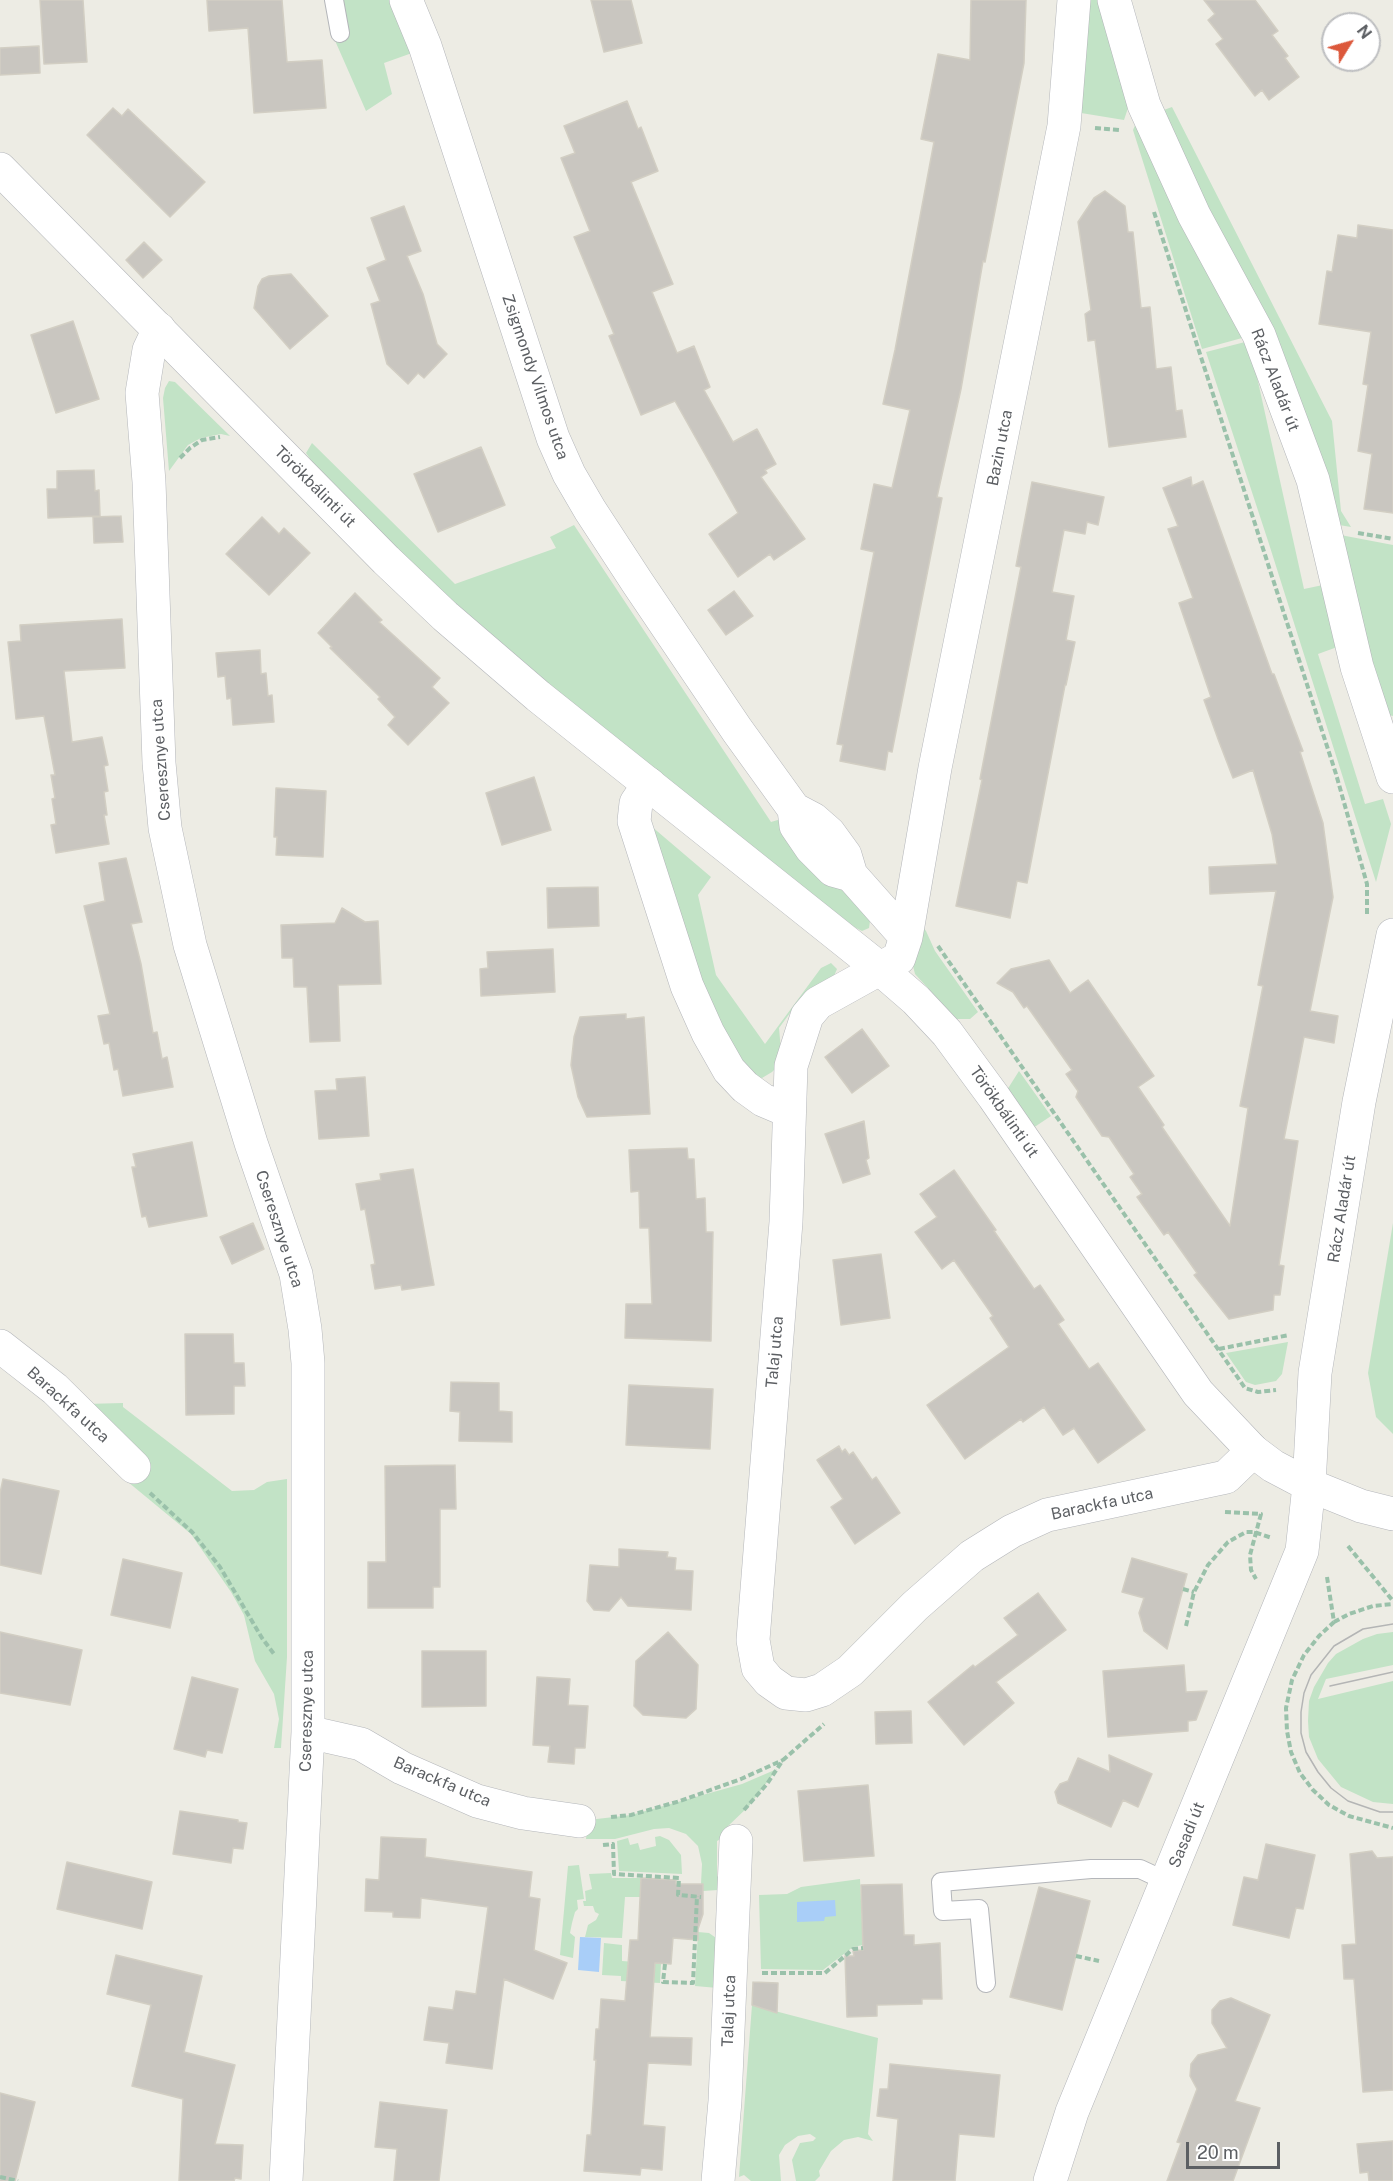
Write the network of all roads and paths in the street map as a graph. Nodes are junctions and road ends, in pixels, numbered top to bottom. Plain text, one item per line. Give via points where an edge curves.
1 (334, 0) edge
2 (406, 0) edge
3 (1074, 0) edge
4 (1114, 0) edge
5 (340, 33) dead end
6 (0, 169) edge
7 (1153, 207) dead end
8 (159, 329) junction
9 (229, 437) dead end
10 (149, 482) junction
11 (1393, 777) edge
12 (649, 784) junction
13 (1367, 916) dead end
14 (910, 933) junction
15 (1391, 955) edge
16 (879, 968) junction
17 (789, 1111) junction
18 (1295, 1334) dead end
19 (0, 1346) edge
20 (1219, 1349) junction
21 (1275, 1390) dead end
22 (1253, 1451) junction
23 (140, 1478) joint
24 (1309, 1485) junction
25 (1220, 1512) dead end
26 (1393, 1514) edge
27 (1254, 1532) junction
28 (1279, 1540) dead end
29 (1348, 1546) dead end
30 (1327, 1569) dead end
31 (1259, 1585) dead end
32 (1183, 1589) dead end
33 (1194, 1592) junction
34 (1393, 1602) edge
35 (1334, 1622) junction
36 (1186, 1626) dead end
37 (308, 1666) junction
38 (850, 1671) joint
39 (828, 1721) dead end
40 (308, 1732) junction
41 (783, 1760) junction
42 (579, 1821) joint
43 (1393, 1828) edge
44 (736, 1841) joint
45 (603, 1845) dead end
46 (1168, 1882) junction
47 (863, 1948) dead end
48 (1076, 1956) dead end
49 (1100, 1962) dead end
50 (665, 1964) dead end
51 (731, 1970) junction
52 (986, 1983) dead end
53 (0, 2177) edge
54 (18, 2181) edge
55 (286, 2181) edge
56 (718, 2181) edge
57 (1050, 2181) edge

1 - 5 lane
2 - 14 street, Zsigmondy Vilmos utca via 425,46 553,438 569,474 644,592 794,809 829,833 845,855 851,875
3 - 14 street, Bazin utca via 1064,126 935,768
4 - 11 street, Rácz Aladár út via 1143,105 1194,215 1259,335 1305,459 1357,667
6 - 8 street, Törökbálinti út
7 - 13 path via 1336,774 1367,884
8 - 10 street, Cseresznye utca via 149,350 142,393
8 - 12 street, Törökbálinti út via 424,597 538,696
9 - 10 path via 202,440 179,459 172,479
10 - 37 street, Cseresznye utca via 165,828 190,945 296,1274 305,1329
12 - 16 street, Törökbálinti út
12 - 17 street via 636,802 634,820 687,986 729,1070 763,1100
14 - 16 street, Bazin utca via 876,940
14 - 20 path
15 - 24 street, Rácz Aladár út via 1359,1102 1315,1373
16 - 17 street, Talaj utca via 818,1003 807,1016 791,1066
16 - 22 street, Törökbálinti út via 947,1033 1198,1393
17 - 38 street, Talaj utca via 786,1222 753,1640 758,1668 786,1693 806,1695 822,1690
18 - 20 path
19 - 23 street, Barackfa utca via 55,1389
20 - 21 path via 1245,1388 1258,1392
22 - 24 street, Törökbálinti út
22 - 38 street, Barackfa utca via 1226,1477 1047,1515 1012,1531 972,1556
23 - 37 path via 220,1567 277,1658
24 - 26 street, Törökbálinti út
24 - 46 street, Sasadi út via 1302,1551
25 - 27 path via 1261,1514
27 - 28 path
27 - 31 path via 1251,1570
27 - 33 path via 1228,1542 1208,1565
29 - 34 path
30 - 35 path
32 - 33 path
33 - 36 path
34 - 35 path
35 - 43 path via 1304,1656 1292,1680 1286,1708 1291,1752 1306,1782 1329,1805 1349,1816
37 - 40 street, Cseresznye utca
39 - 41 path
40 - 42 street, Barackfa utca via 361,1744 402,1768 477,1801
40 - 55 street, Cseresznye utca
41 - 42 path via 680,1801 631,1815
41 - 44 path via 767,1784 726,1828 726,1837
44 - 51 street, Talaj utca
45 - 50 path via 613,1844 614,1874 679,1878 678,1895 699,1897 693,1983 663,1982
46 - 52 lane via 1140,1869 1091,1869 941,1882 943,1911 979,1909
46 - 57 street, Sasadi út via 1072,2112
47 - 51 path via 853,1949 825,1973
48 - 49 path
51 - 56 street, Talaj utca via 724,2134
53 - 54 path

